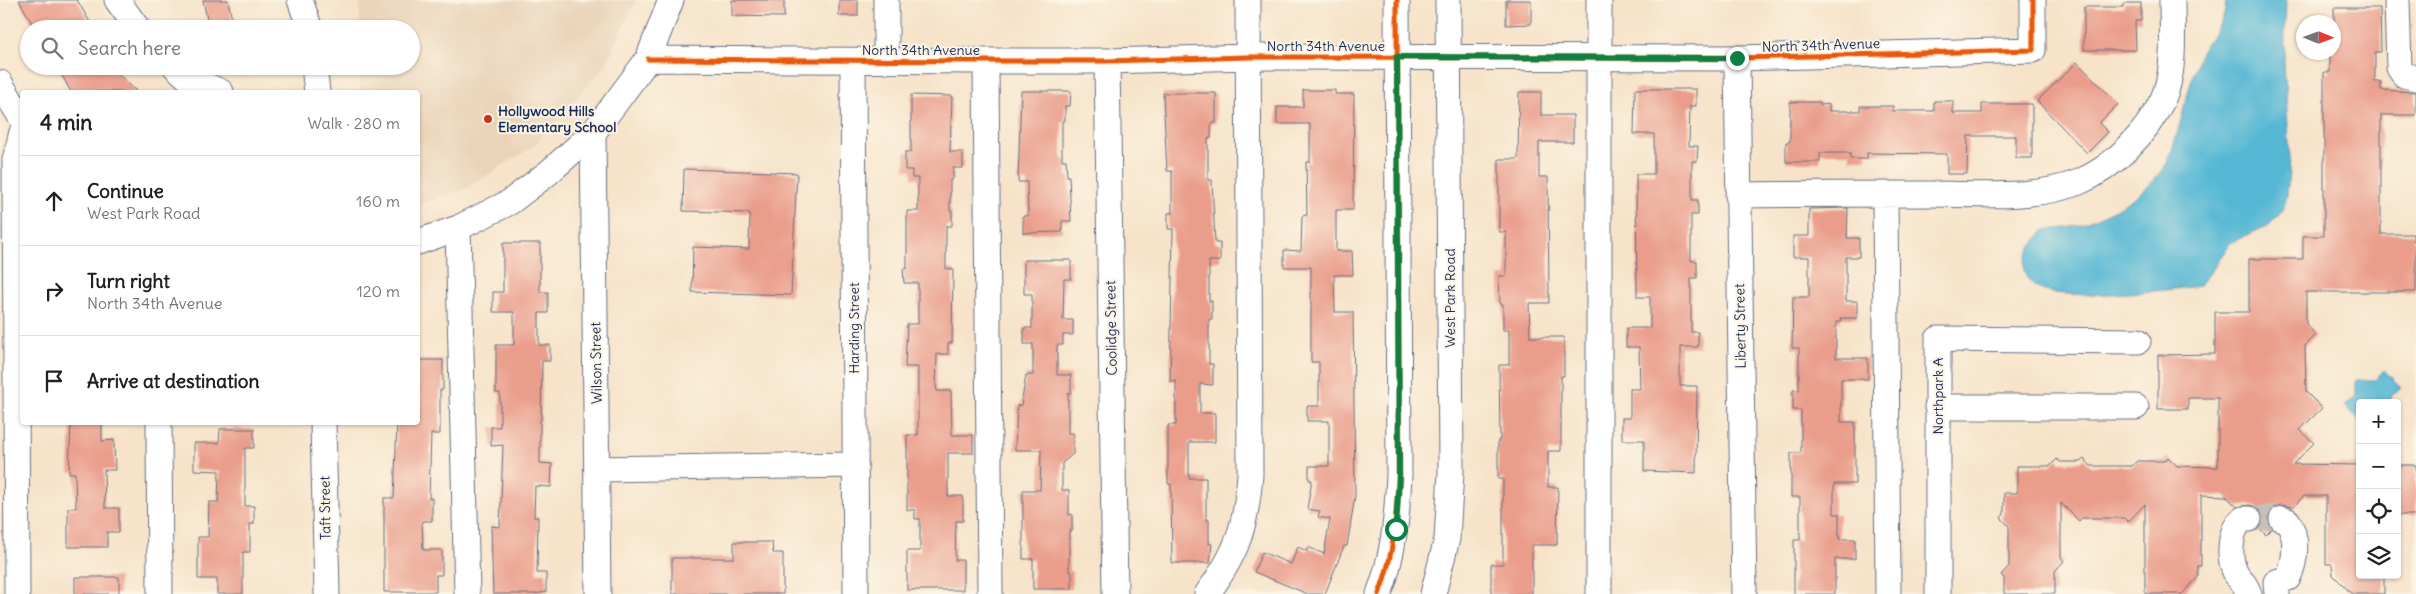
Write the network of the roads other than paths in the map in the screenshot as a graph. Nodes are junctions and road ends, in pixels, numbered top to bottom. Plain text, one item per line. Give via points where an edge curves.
1 (117, 0) edge
2 (300, 0) edge
3 (671, 0) edge
4 (886, 0) edge
5 (1248, 0) edge
6 (1397, 0) edge
7 (1448, 0) edge
8 (1599, 0) edge
9 (2033, 0) edge
10 (2172, 0) edge
11 (2397, 0) edge
12 (131, 20) edge
13 (307, 20) edge
14 (1449, 56) junction
15 (1248, 57) junction
16 (1397, 57) junction
17 (1599, 57) junction
18 (1737, 58) junction
19 (648, 59) junction
20 (853, 61) junction
21 (886, 61) junction
22 (986, 61) junction
23 (1107, 61) junction
24 (185, 75) edge
25 (315, 75) edge
26 (2416, 78) edge
27 (0, 83) edge
28 (216, 90) edge
29 (317, 90) edge
30 (20, 116) edge
31 (593, 133) junction
32 (20, 140) edge
33 (1738, 194) junction
34 (1885, 194) junction
35 (458, 228) junction
36 (420, 241) edge
37 (2138, 341) dead end
38 (1937, 407) junction
39 (2136, 407) dead end
40 (159, 425) edge
41 (324, 425) edge
42 (855, 465) junction
43 (597, 469) junction
44 (2250, 519) tunnel mouth
45 (2282, 519) dead end
46 (2247, 588) edge
47 (2276, 588) edge
48 (17, 594) edge
49 (160, 594) edge
50 (327, 594) edge
51 (468, 594) edge
52 (598, 594) edge
53 (856, 594) edge
54 (990, 594) edge
55 (1115, 594) edge
56 (1207, 594) edge
57 (1379, 594) edge
58 (1433, 594) edge
59 (1599, 594) edge
60 (1744, 594) edge
61 (1888, 594) edge
62 (1938, 594) edge

1 - 12 street
2 - 13 street
3 - 19 street
4 - 21 street
5 - 15 street
6 - 16 street
7 - 14 street, West Park Road
8 - 17 street
9 - 18 street, North 34th Avenue via 2033,50
10 - 34 street via 2172,50 2162,101 2130,146 2104,167 2055,190
11 - 26 street via 2400,68 2404,75
14 - 16 street, North 34th Avenue
14 - 17 street, North 34th Avenue
14 - 58 street, West Park Road via 1451,472 1447,538
15 - 16 street, North 34th Avenue
15 - 23 street, North 34th Avenue
15 - 56 street via 1250,475 1247,510 1238,544 1223,573
16 - 57 street via 1399,475 1396,529
17 - 18 street, North 34th Avenue
17 - 59 street
18 - 33 street, Liberty Street
19 - 20 street, North 34th Avenue
19 - 31 street
20 - 21 street, North 34th Avenue
20 - 42 street, Harding Street
21 - 22 street, North 34th Avenue
22 - 23 street, North 34th Avenue
22 - 54 street
23 - 55 street, Coolidge Street
24 - 28 street
25 - 29 street
27 - 30 street
31 - 35 street via 548,174 510,202
31 - 43 street, Wilson Street
32 - 48 street via 15,160
33 - 34 street
33 - 60 street, Liberty Street
34 - 61 street
35 - 36 street
35 - 51 street
37 - 38 street, Northpark A via 1938,339
38 - 39 street
38 - 62 street, Northpark A
40 - 49 street
41 - 50 street, Taft Street
42 - 43 street
42 - 53 street, Harding Street
43 - 52 street, Wilson Street
44 - 46 street via 2242,519 2232,531 2232,565
45 - 47 street via 2288,521 2295,532 2294,566 2288,578
46 - 47 street

